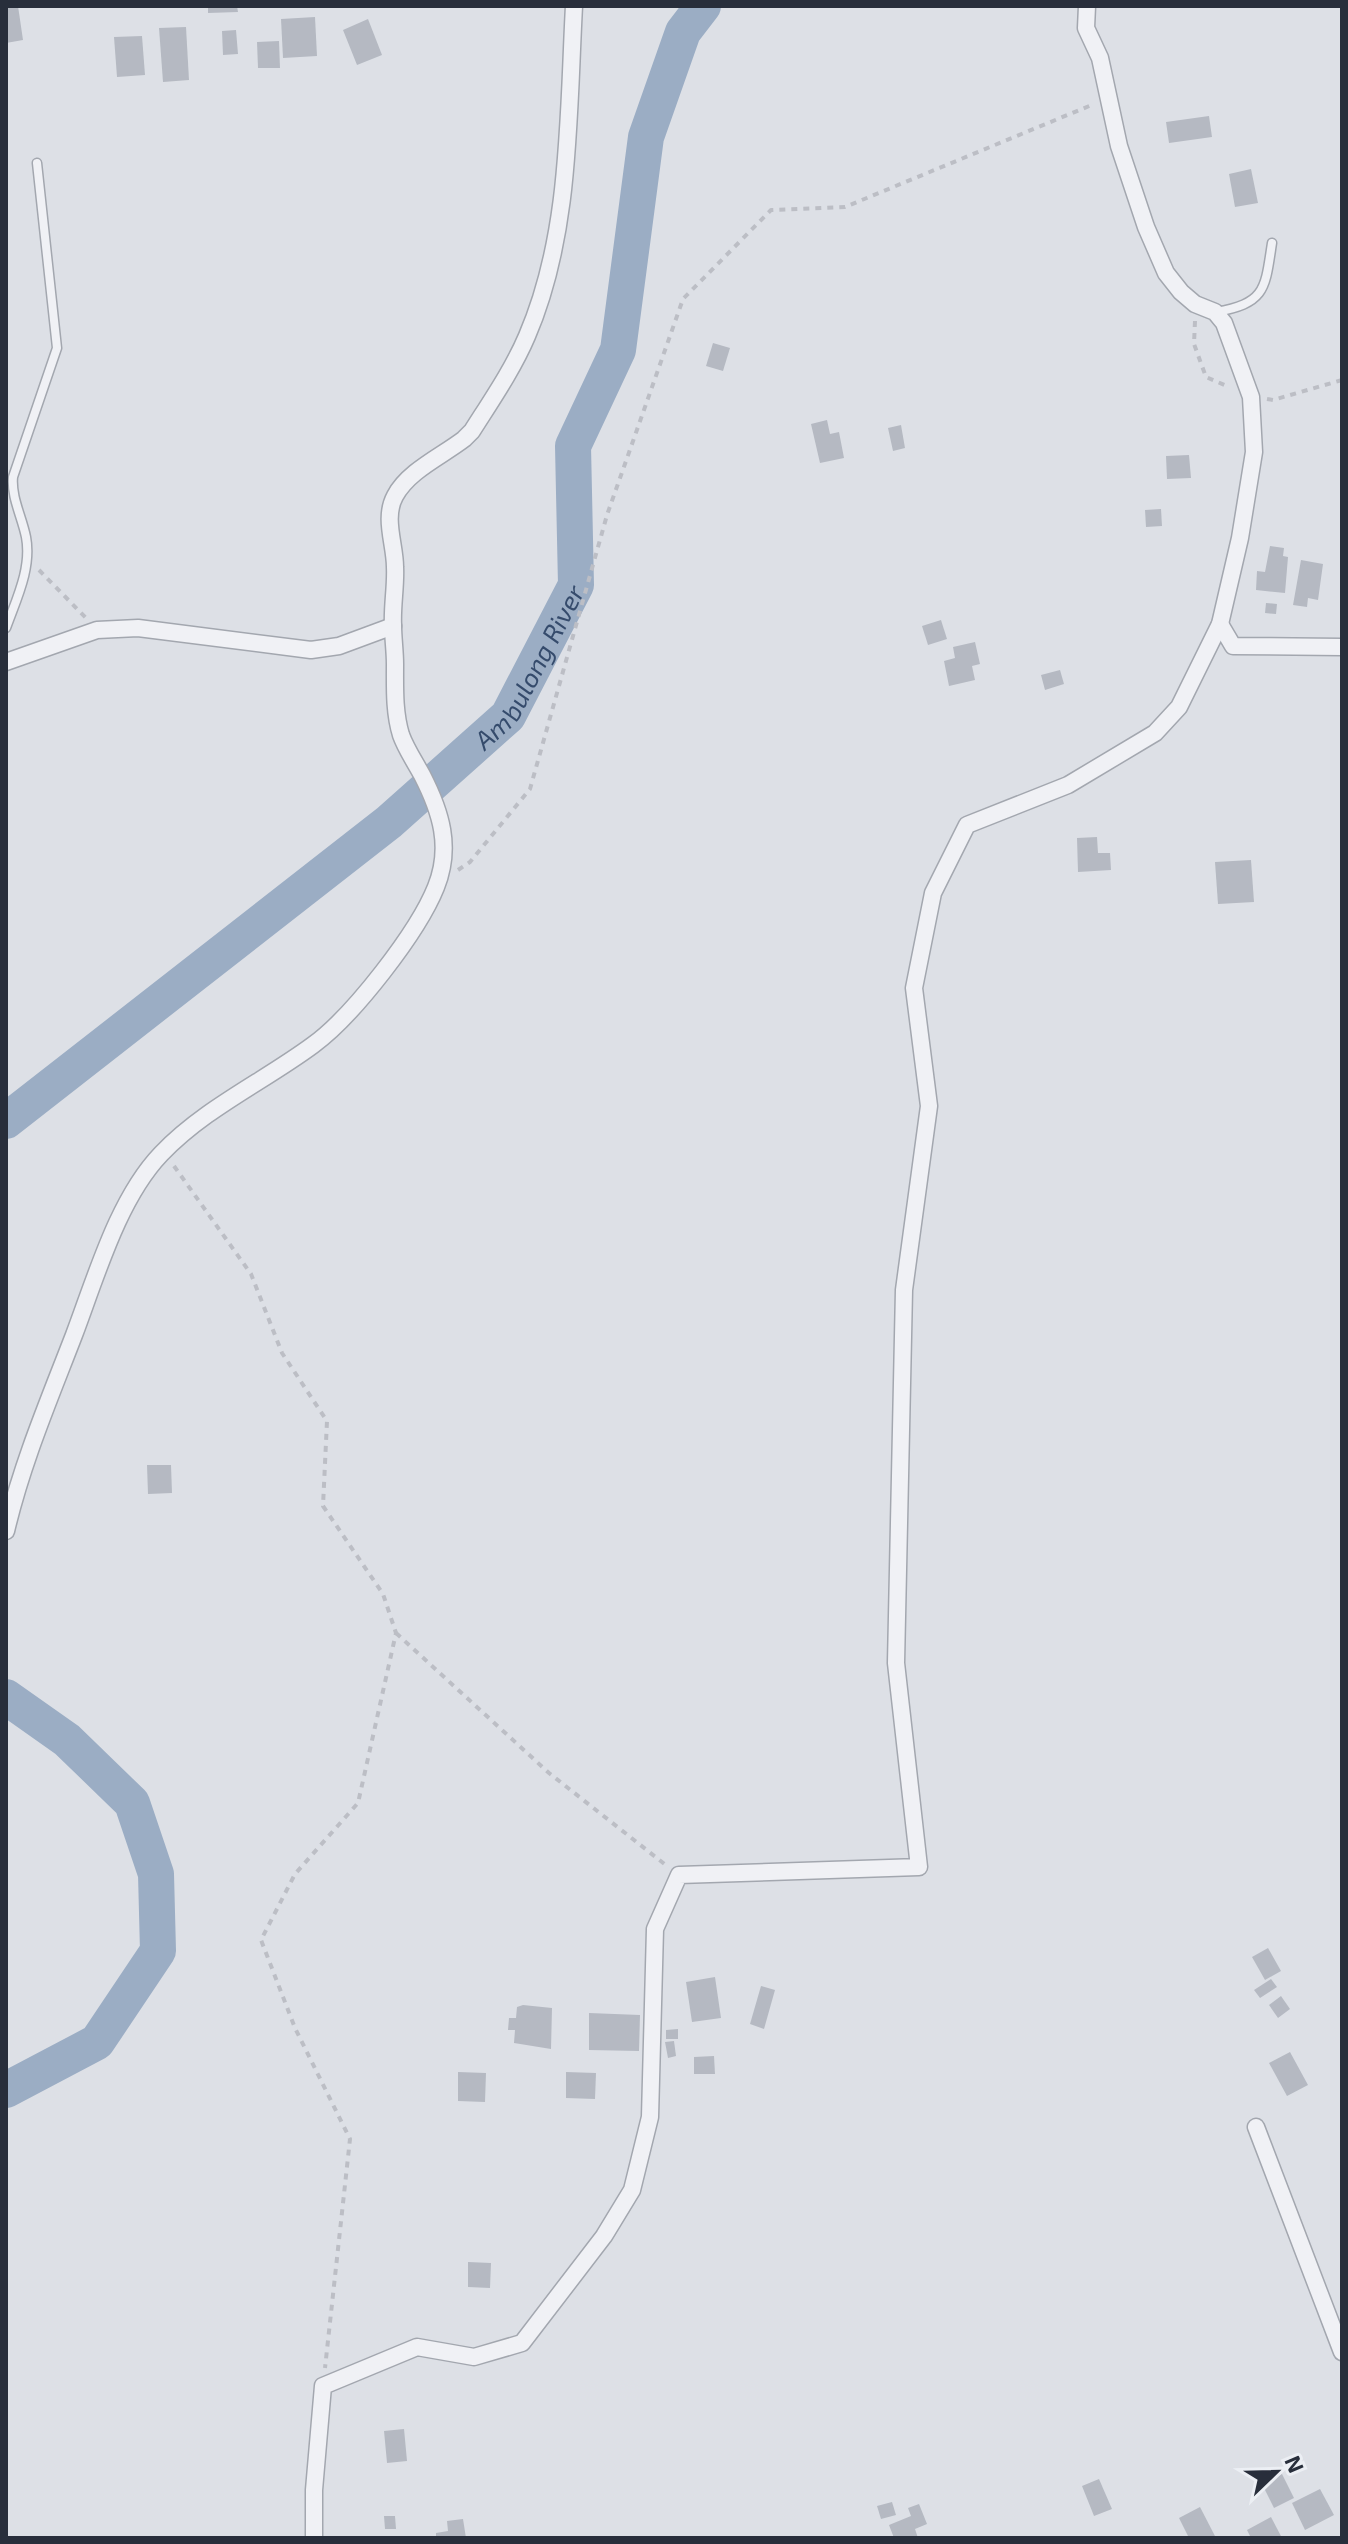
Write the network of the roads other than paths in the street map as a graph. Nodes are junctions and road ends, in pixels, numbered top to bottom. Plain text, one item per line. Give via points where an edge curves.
1 (574, 6) edge
2 (1087, 6) edge
3 (37, 163) dead end
4 (1272, 243) dead end
5 (1215, 312) junction
6 (1220, 624) junction
7 (393, 626) junction
8 (6, 628) edge
9 (1342, 647) edge
10 (6, 662) edge
11 (6, 1531) edge
12 (1256, 2127) dead end
13 (1342, 2352) edge
14 (314, 2538) edge

1 - 7 street via 556,238 542,290 527,337 472,431 396,495 390,515 396,565
2 - 5 street via 1086,28 1100,58 1119,146 1146,227 1166,273 1188,298
3 - 8 lane via 57,341 13,477 27,564
4 - 5 lane via 1259,295 1249,304
5 - 6 street via 1232,339 1254,420 1243,524
6 - 9 street via 1233,646
6 - 14 street via 1179,707 1155,733 1068,785 967,825 933,893 914,988 929,1106 904,1290 896,1663 919,1867 679,1875 655,1929 650,2117 632,2190 604,2236 522,2343 474,2357 417,2347 323,2386
7 - 10 street via 339,646 311,650 138,628 97,630
7 - 11 street via 394,699 401,734 445,837 437,885 408,936 336,1025 211,1110 148,1168 107,1252 35,1435
12 - 13 street

